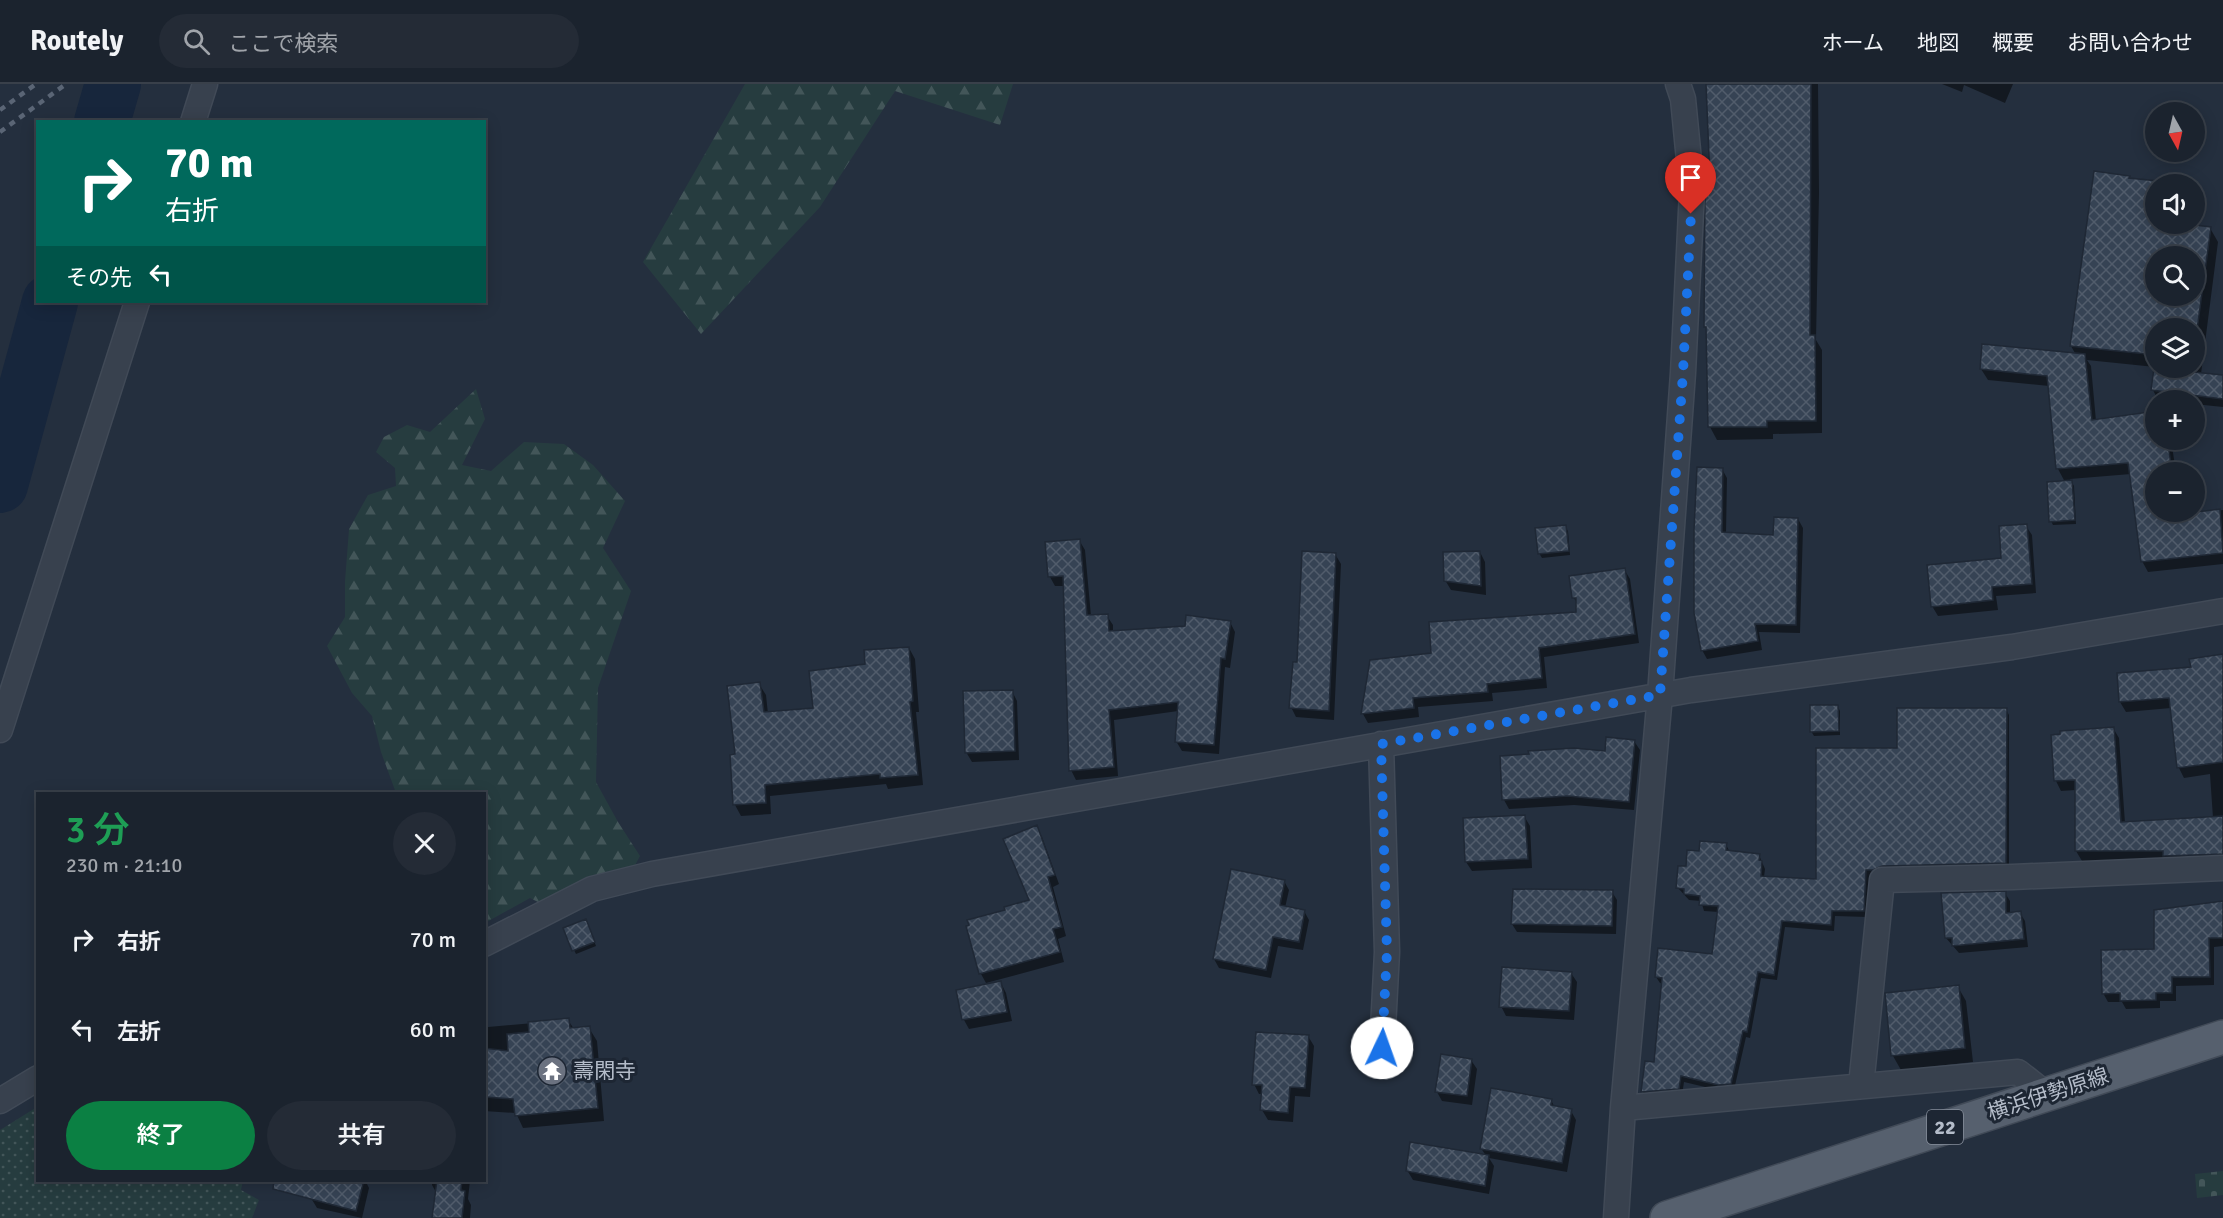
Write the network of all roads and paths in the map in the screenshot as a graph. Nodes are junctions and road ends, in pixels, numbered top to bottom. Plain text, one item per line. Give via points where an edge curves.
1 (205, 84) edge
2 (1678, 84) edge
3 (194, 120) edge
4 (136, 303) edge
5 (2223, 611) edge
6 (1660, 695) junction
7 (0, 730) edge
8 (1381, 744) junction
9 (2223, 868) edge
10 (486, 943) edge
11 (2223, 1037) edge
12 (1382, 1048) dead end
13 (36, 1079) edge
14 (1861, 1086) junction
15 (2046, 1094) junction
16 (0, 1101) edge
17 (1623, 1108) junction
18 (1616, 1218) edge
19 (1667, 1218) edge

1 - 3 street
2 - 6 street via 1683,99 1692,191
4 - 7 street
5 - 6 street via 2012,647
6 - 8 street
6 - 17 street
8 - 10 street via 652,874 592,890
8 - 12 street via 1387,952
9 - 14 street via 1882,880
11 - 15 main road, 横浜伊勢原線 / 22
13 - 16 street
14 - 15 street via 2018,1072
14 - 17 street
15 - 19 main road, 横浜伊勢原線 / 22
17 - 18 street

